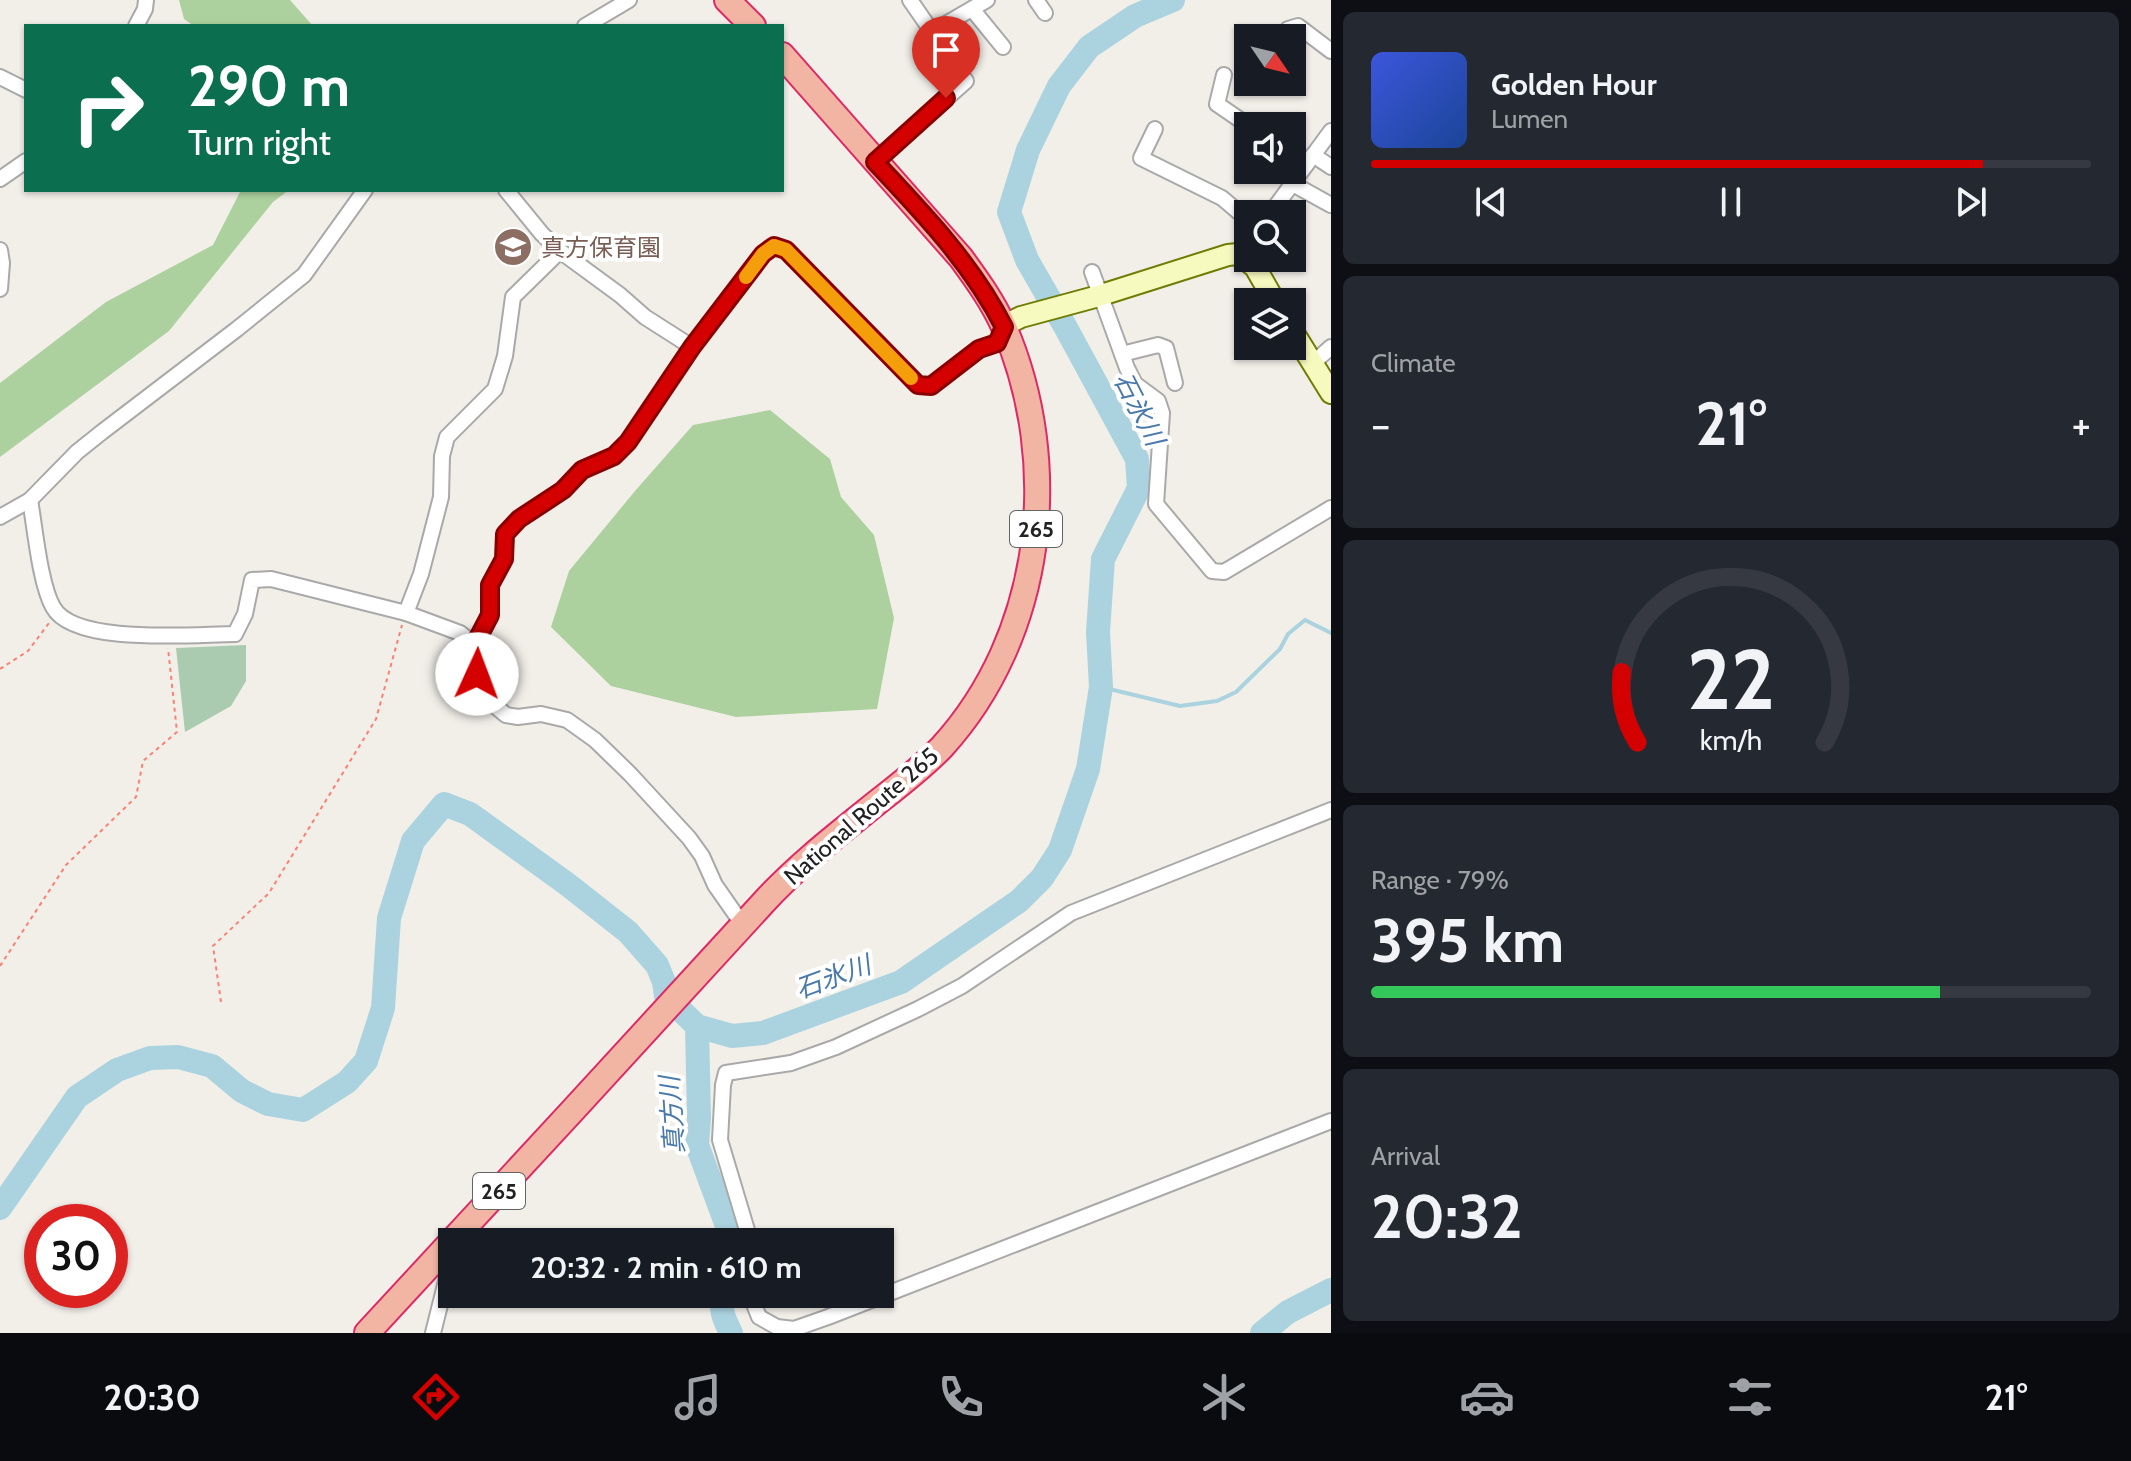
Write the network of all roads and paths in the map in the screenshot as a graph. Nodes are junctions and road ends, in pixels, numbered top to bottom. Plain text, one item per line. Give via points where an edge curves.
1 (146, 0) edge
2 (629, 0) edge
3 (727, 0) edge
4 (910, 0) edge
5 (987, 0) edge
6 (1036, 0) edge
7 (972, 9) junction
8 (1045, 13) dead end
9 (137, 24) edge
10 (588, 24) edge
11 (751, 24) edge
12 (1306, 31) edge
13 (932, 32) junction
14 (1328, 43) edge
15 (1003, 47) dead end
16 (784, 57) edge
17 (1224, 75) dead end
18 (0, 77) edge
19 (24, 89) edge
20 (1234, 116) edge
21 (1155, 129) dead end
22 (1331, 131) edge
23 (1306, 159) edge
24 (1310, 160) junction
25 (24, 162) edge
26 (875, 162) junction
27 (1306, 166) edge
28 (1331, 167) edge
29 (0, 179) edge
30 (1293, 184) joint
31 (364, 192) edge
32 (508, 192) edge
33 (1281, 200) edge
34 (1331, 205) edge
35 (1234, 208) edge
36 (0, 250) edge
37 (560, 251) junction
38 (1234, 251) edge
39 (1092, 272) dead end
40 (0, 289) edge
41 (1099, 296) junction
42 (1012, 322) junction
43 (692, 347) junction
44 (1331, 347) edge
45 (1122, 354) junction
46 (1306, 354) edge
47 (1312, 364) junction
48 (1175, 383) dead end
49 (1331, 393) edge
50 (30, 500) junction
51 (1331, 508) edge
52 (0, 517) edge
53 (57, 613) junction
54 (406, 613) junction
55 (166, 635) junction
56 (471, 645) junction
57 (0, 669) edge
58 (1331, 810) edge
59 (743, 925) junction
60 (0, 966) edge
61 (221, 1002) dead end
62 (1331, 1121) edge
63 (465, 1228) edge
64 (746, 1228) edge
65 (438, 1257) edge
66 (894, 1291) edge
67 (439, 1308) edge
68 (755, 1308) edge
69 (851, 1308) edge
70 (367, 1333) edge
71 (433, 1333) edge

1 - 9 street
2 - 10 street
3 - 11 highway
4 - 13 street
5 - 7 street
6 - 8 street
7 - 13 street
7 - 15 street
12 - 14 street
13 - 26 street via 966,81
16 - 26 highway, National Route 265 / 265
17 - 20 street via 1217,104
18 - 19 street
21 - 35 street via 1141,158
22 - 24 street
23 - 24 street
24 - 27 street
24 - 28 street
25 - 29 street
26 - 42 highway, National Route 265 / 265
30 - 33 street
30 - 34 street
31 - 50 street via 304,275 102,432
32 - 37 street
36 - 40 street
37 - 43 street
37 - 54 street via 513,297 495,389 447,437 441,497
38 - 41 main road
39 - 41 street
41 - 42 main road
41 - 45 street
42 - 43 street via 993,346 979,349 931,386 918,385 786,250 774,246
42 - 59 highway, National Route 265 / 265 via 1039,481 1025,594 1010,639 965,718 917,773 808,858
43 - 56 street via 614,456 582,470 505,534 504,559 490,585 490,615
44 - 47 street
45 - 48 street via 1158,345 1166,348
45 - 51 street via 1135,384 1158,401 1162,413 1156,504 1212,571 1224,572
46 - 47 main road
47 - 49 main road
50 - 52 street
50 - 53 street via 44,581
53 - 55 street via 81,628
53 - 57 path via 28,651
54 - 55 street via 271,579 252,580 235,634
54 - 56 street via 460,633
54 - 61 path via 376,719 269,893 213,946
55 - 60 path via 177,732 143,761 136,797 66,865
56 - 59 street via 484,693 494,705 506,715 567,720 595,740 689,838
58 - 64 street via 1071,913 962,986 836,1047 791,1063 726,1073 720,1140
59 - 63 highway, National Route 265 / 265
62 - 66 street
65 - 70 highway, National Route 265 / 265
67 - 71 street
68 - 69 street via 759,1317 777,1327 794,1329

